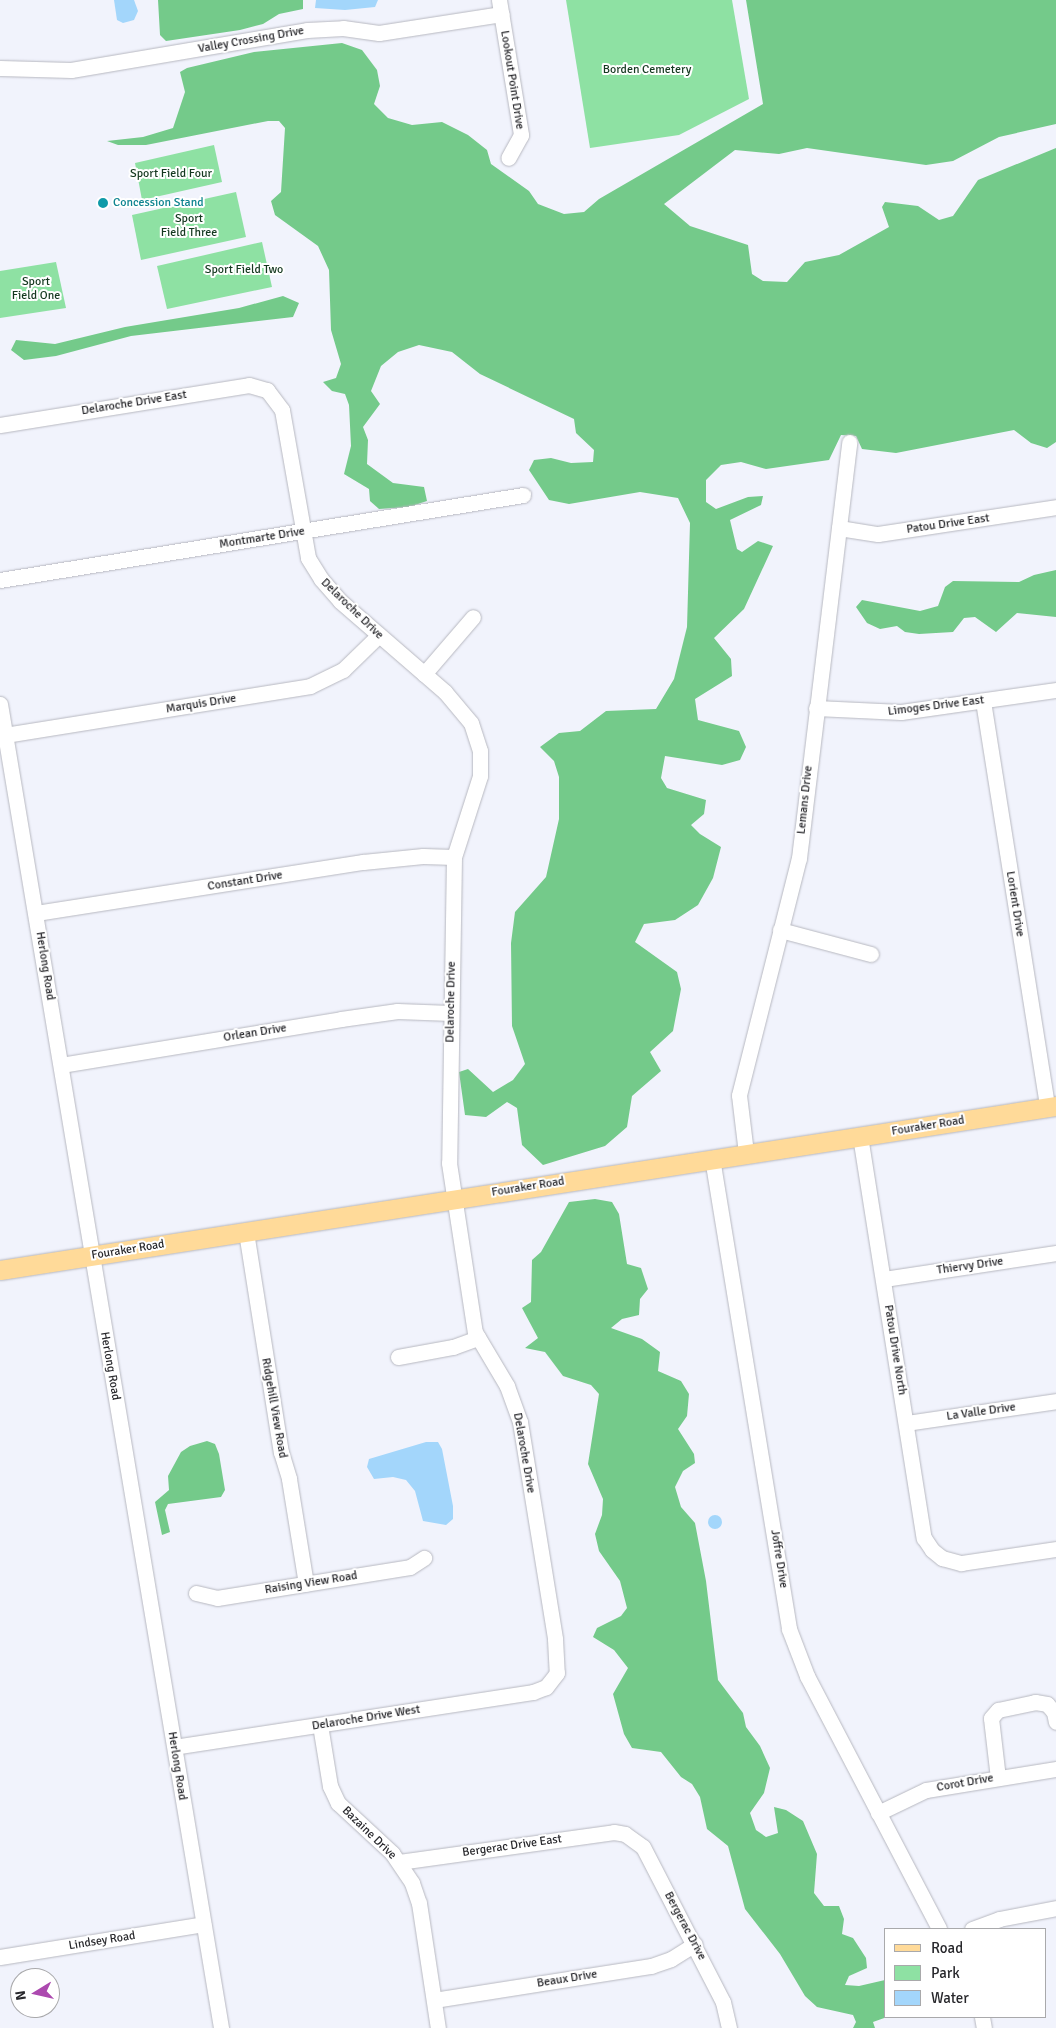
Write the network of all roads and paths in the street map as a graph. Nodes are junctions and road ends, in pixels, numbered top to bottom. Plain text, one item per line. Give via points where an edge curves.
1 (500, 7) edge
2 (0, 68) edge
3 (508, 158) dead end
4 (267, 390) joint
5 (0, 425) edge
6 (849, 442) dead end
7 (523, 495) dead end
8 (1056, 507) edge
9 (839, 528) junction
10 (303, 532) junction
11 (0, 580) edge
12 (473, 617) dead end
13 (379, 635) junction
14 (424, 674) junction
15 (1056, 690) edge
16 (983, 701) junction
17 (0, 704) edge
18 (816, 708) junction
19 (5, 735) junction
20 (454, 857) junction
21 (36, 913) junction
22 (780, 930) junction
23 (871, 954) dead end
24 (450, 1013) junction
25 (61, 1065) junction
26 (1052, 1107) edge
27 (860, 1136) junction
28 (746, 1153) junction
29 (712, 1158) junction
30 (456, 1199) junction
31 (246, 1232) junction
32 (1056, 1253) edge
33 (92, 1256) junction
34 (0, 1270) edge
35 (884, 1279) junction
36 (478, 1338) junction
37 (398, 1357) dead end
38 (1056, 1401) edge
39 (906, 1423) junction
40 (1056, 1549) edge
41 (424, 1558) dead end
42 (306, 1584) junction
43 (196, 1593) dead end
44 (554, 1679) joint
45 (1056, 1722) edge
46 (320, 1725) junction
47 (174, 1747) junction
48 (1056, 1769) edge
49 (998, 1778) junction
50 (878, 1813) junction
51 (624, 1834) joint
52 (399, 1862) junction
53 (1056, 1908) edge
54 (203, 1924) junction
55 (937, 1928) edge
56 (975, 1928) edge
57 (695, 1944) junction
58 (0, 1957) edge
59 (434, 2000) junction
60 (221, 2028) edge
61 (438, 2028) edge
62 (729, 2028) edge

1 - 2 street, Valley Crossing Drive via 379,33 343,28 308,30 71,70
1 - 3 street, Lookout Point Drive via 521,135
4 - 5 street, Delaroche Drive East via 249,385
4 - 10 street, Delaroche Drive via 282,410
6 - 9 street, Lemans Drive
7 - 10 street, Montmarte Drive
8 - 9 street, Patou Drive East via 878,534
9 - 18 street, Lemans Drive
10 - 11 street, Montmarte Drive
10 - 13 street, Delaroche Drive via 308,558 321,580
12 - 14 street
13 - 14 street, Delaroche Drive
13 - 19 street, Marquis Drive via 343,670 310,686
14 - 20 street, Delaroche Drive via 445,692 471,723 480,751 480,776
15 - 16 street, Limoges Drive East
16 - 18 street, Limoges Drive East via 901,712
16 - 26 street, Lorient Drive
17 - 19 street, Herlong Road
18 - 22 street, Lemans Drive via 799,858
19 - 21 street, Herlong Road
20 - 21 street, Constant Drive via 423,856 363,862
20 - 24 street, Delaroche Drive
21 - 25 street, Herlong Road
22 - 23 street
22 - 28 street, Lemans Drive via 739,1095
24 - 25 street, Orlean Drive via 397,1011
24 - 30 street, Delaroche Drive via 449,1138
25 - 33 street, Herlong Road
26 - 27 main road, Fouraker Road
27 - 28 main road, Fouraker Road
27 - 35 street, Patou Drive North
28 - 29 main road, Fouraker Road
29 - 30 main road, Fouraker Road
29 - 50 street, Joffre Drive via 789,1628 802,1666
30 - 31 main road, Fouraker Road
30 - 36 street, Delaroche Drive
31 - 33 main road, Fouraker Road
31 - 42 street, Ridgehill View Road
32 - 35 street, Thiervy Drive
33 - 34 main road, Fouraker Road
33 - 47 street, Herlong Road
35 - 39 street, Patou Drive North
36 - 37 street via 453,1347
36 - 44 street, Delaroche Drive via 507,1386 520,1422 555,1639 557,1673
38 - 39 street, La Valle Drive
39 - 40 street, Patou Drive North via 922,1532 932,1550 942,1558 961,1563
41 - 42 street, Raising View Road via 410,1567
42 - 43 street, Raising View Road via 218,1598
44 - 46 street, Delaroche Drive West via 533,1692
45 - 49 street via 1054,1712 1047,1704 1035,1702 998,1710 991,1718
46 - 47 street, Delaroche Drive West
46 - 52 street, Bazaine Drive via 330,1786 338,1803
47 - 54 street, Herlong Road
48 - 49 street, Corot Drive
49 - 50 street, Corot Drive via 926,1790
50 - 55 street, Joffre Drive
51 - 52 street, Bergerac Drive East via 614,1832
51 - 57 street, Bergerac Drive via 643,1847
52 - 59 street, Bazaine Drive via 412,1883 418,1903
53 - 56 street via 999,1919
54 - 58 street, Lindsey Road
54 - 60 street, Herlong Road
57 - 59 street, Beaux Drive via 671,1959 651,1966
57 - 62 street, Bergerac Drive via 723,2002
59 - 61 street, Bazaine Drive

